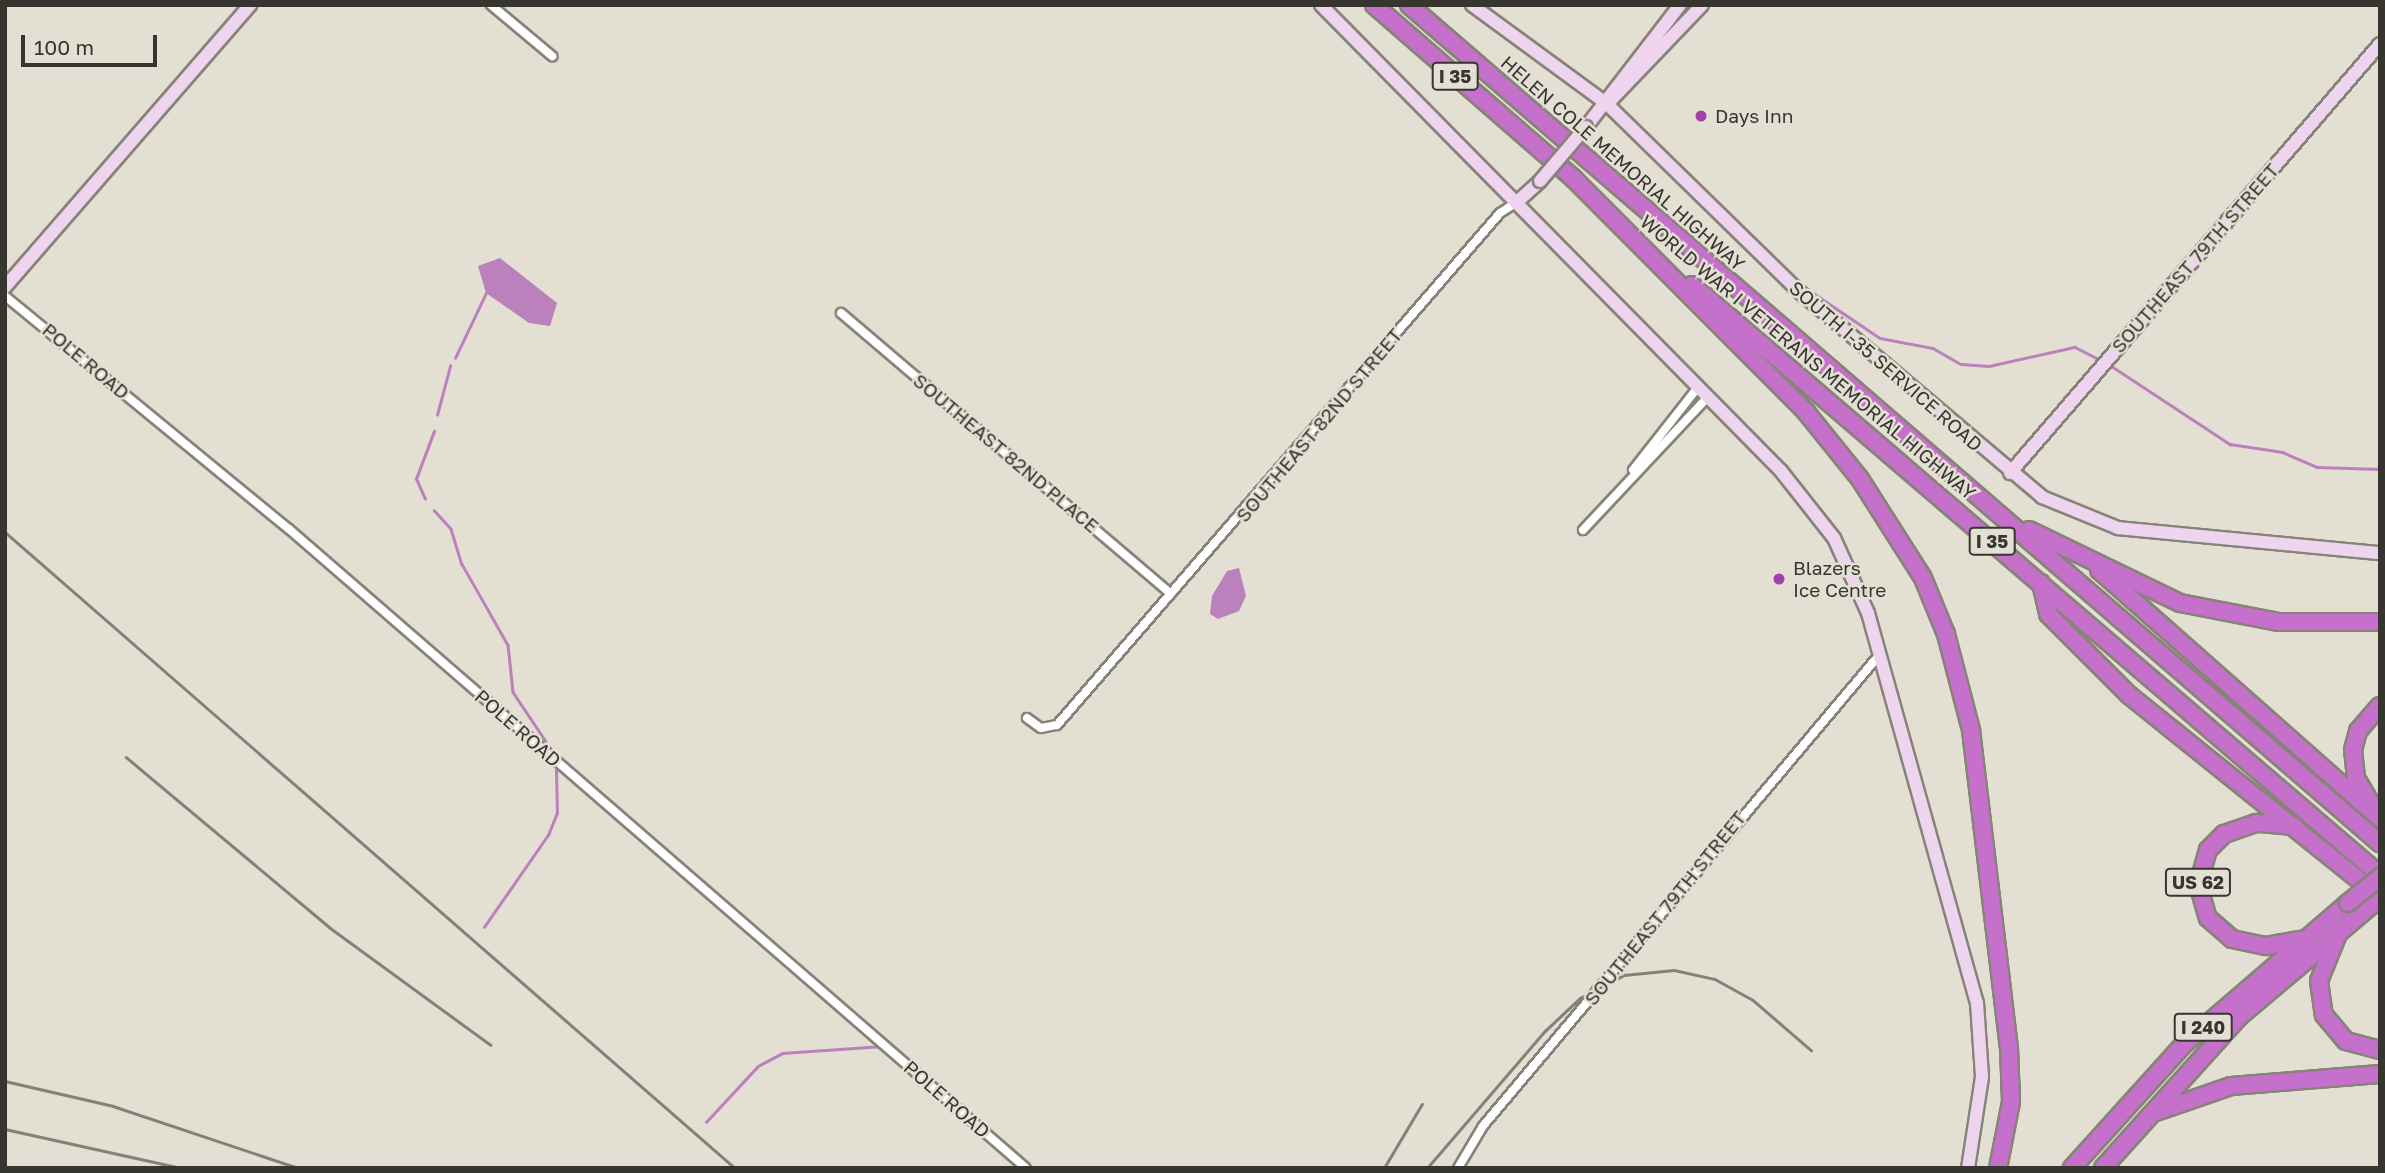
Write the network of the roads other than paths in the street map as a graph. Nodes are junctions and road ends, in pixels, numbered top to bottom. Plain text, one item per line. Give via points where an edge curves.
1 (250, 5) edge
2 (491, 5) edge
3 (1321, 5) edge
4 (1374, 5) edge
5 (1409, 5) edge
6 (1472, 5) edge
7 (1680, 5) edge
8 (1702, 5) edge
9 (2380, 44) edge
10 (552, 56) dead end
11 (1606, 103) junction
12 (1517, 202) junction
13 (1622, 228) junction
14 (5, 287) edge
15 (5, 296) edge
16 (841, 313) dead end
17 (1811, 352) joint
18 (1698, 387) junction
19 (1708, 397) junction
20 (2010, 473) junction
21 (1626, 481) junction
22 (2005, 517) junction
23 (1583, 530) dead end
24 (2380, 553) edge
25 (2094, 564) junction
26 (2041, 583) junction
27 (1171, 594) junction
28 (2380, 622) edge
29 (1880, 654) junction
30 (2380, 706) edge
31 (1027, 718) dead end
32 (2380, 819) edge
33 (2294, 826) junction
34 (2380, 843) edge
35 (2380, 876) edge
36 (2380, 898) edge
37 (2354, 908) junction
38 (2338, 932) junction
39 (2303, 940) junction
40 (2380, 1050) edge
41 (2380, 1074) edge
42 (2154, 1113) junction
43 (1026, 1168) edge
44 (1458, 1168) edge
45 (1968, 1168) edge
46 (1998, 1168) edge
47 (2072, 1168) edge
48 (2103, 1168) edge

1 - 14 street
2 - 10 street
3 - 12 street
4 - 13 highway, I 35
5 - 17 highway, HELEN COLE MEMORIAL HIGHWAY / I 35
6 - 11 street, SOUTH I-35 SERVICE ROAD
7 - 11 street, SOUTHEAST 82ND STREET
8 - 11 street, SOUTHEAST 82ND STREET
9 - 20 street, SOUTHEAST 79TH STREET
11 - 12 street, SOUTHEAST 82ND STREET, bridge
11 - 20 street, SOUTH I-35 SERVICE ROAD via 1801,293
12 - 18 street
12 - 27 street, SOUTHEAST 82ND STREET via 1500,213
13 - 26 highway, WORLD WAR I VETERANS MEMORIAL HIGHWAY / I 35
13 - 46 highway via 1806,412 1860,479 1923,578 1946,634 1971,730 2009,1047 2011,1102
15 - 43 street, POLE ROAD via 289,529
16 - 27 street, SOUTHEAST 82ND PLACE
17 - 22 highway, WORLD WAR I VETERANS MEMORIAL HIGHWAY / I 35
18 - 19 street
18 - 21 street
19 - 21 street
19 - 29 street via 1781,471 1834,538
20 - 24 street, SOUTH I-35 SERVICE ROAD via 2060,508 2100,525
21 - 23 street
22 - 25 highway
22 - 34 highway, WORLD WAR I VETERANS MEMORIAL HIGHWAY / I 35
25 - 28 highway via 2180,603 2229,615 2345,626
25 - 32 highway via 2123,597
26 - 33 highway via 2048,614 2129,695
26 - 35 highway, WORLD WAR I VETERANS MEMORIAL HIGHWAY / I 35
27 - 31 street, SOUTHEAST 82ND STREET via 1057,725 1041,728
29 - 44 street, SOUTHEAST 79TH STREET via 1467,1145
29 - 45 street via 1977,1003 1983,1077
30 - 32 highway via 2358,731 2352,760
33 - 36 highway
33 - 39 highway, US 62 via 2256,823 2224,834 2203,860 2199,897 2208,918 2232,939 2266,946
35 - 37 highway, I 240, bridge
36 - 37 highway, I 240
37 - 38 highway, I 240
37 - 39 highway, I 240
38 - 40 highway via 2319,981 2324,1015 2346,1041
38 - 42 highway, I 240 via 2240,1016
39 - 47 highway, I 240 via 2183,1045
41 - 42 highway via 2231,1086
42 - 48 highway, I 240

